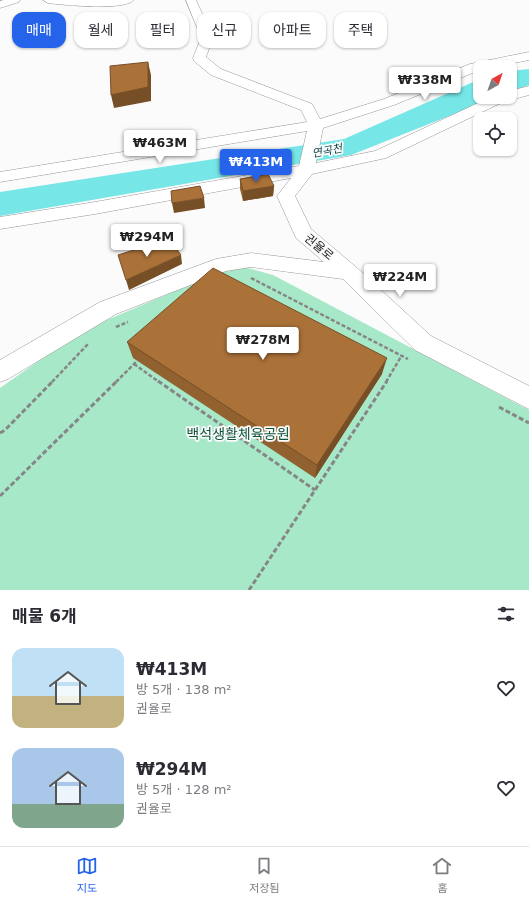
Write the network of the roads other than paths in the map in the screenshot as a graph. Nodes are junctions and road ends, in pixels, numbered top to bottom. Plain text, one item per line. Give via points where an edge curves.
1 (15, 0) edge
2 (48, 0) edge
3 (129, 0) edge
4 (192, 0) edge
5 (0, 5) edge
6 (529, 56) edge
7 (529, 90) edge
8 (517, 94) edge
9 (487, 104) edge
10 (316, 125) junction
11 (306, 170) junction
12 (0, 176) edge
13 (0, 223) edge
14 (349, 272) junction
15 (0, 372) edge
16 (529, 398) edge

1 - 5 street
2 - 3 street via 95,4
4 - 10 street via 207,38 199,58 216,72 307,107
6 - 10 street via 475,67 389,102
7 - 8 street
9 - 11 street via 380,155
10 - 11 street
10 - 12 street
11 - 13 street
11 - 14 street, 권율로 via 286,196 303,233
14 - 15 street via 251,260 223,264 108,308
14 - 16 street, 권율로 via 423,344

